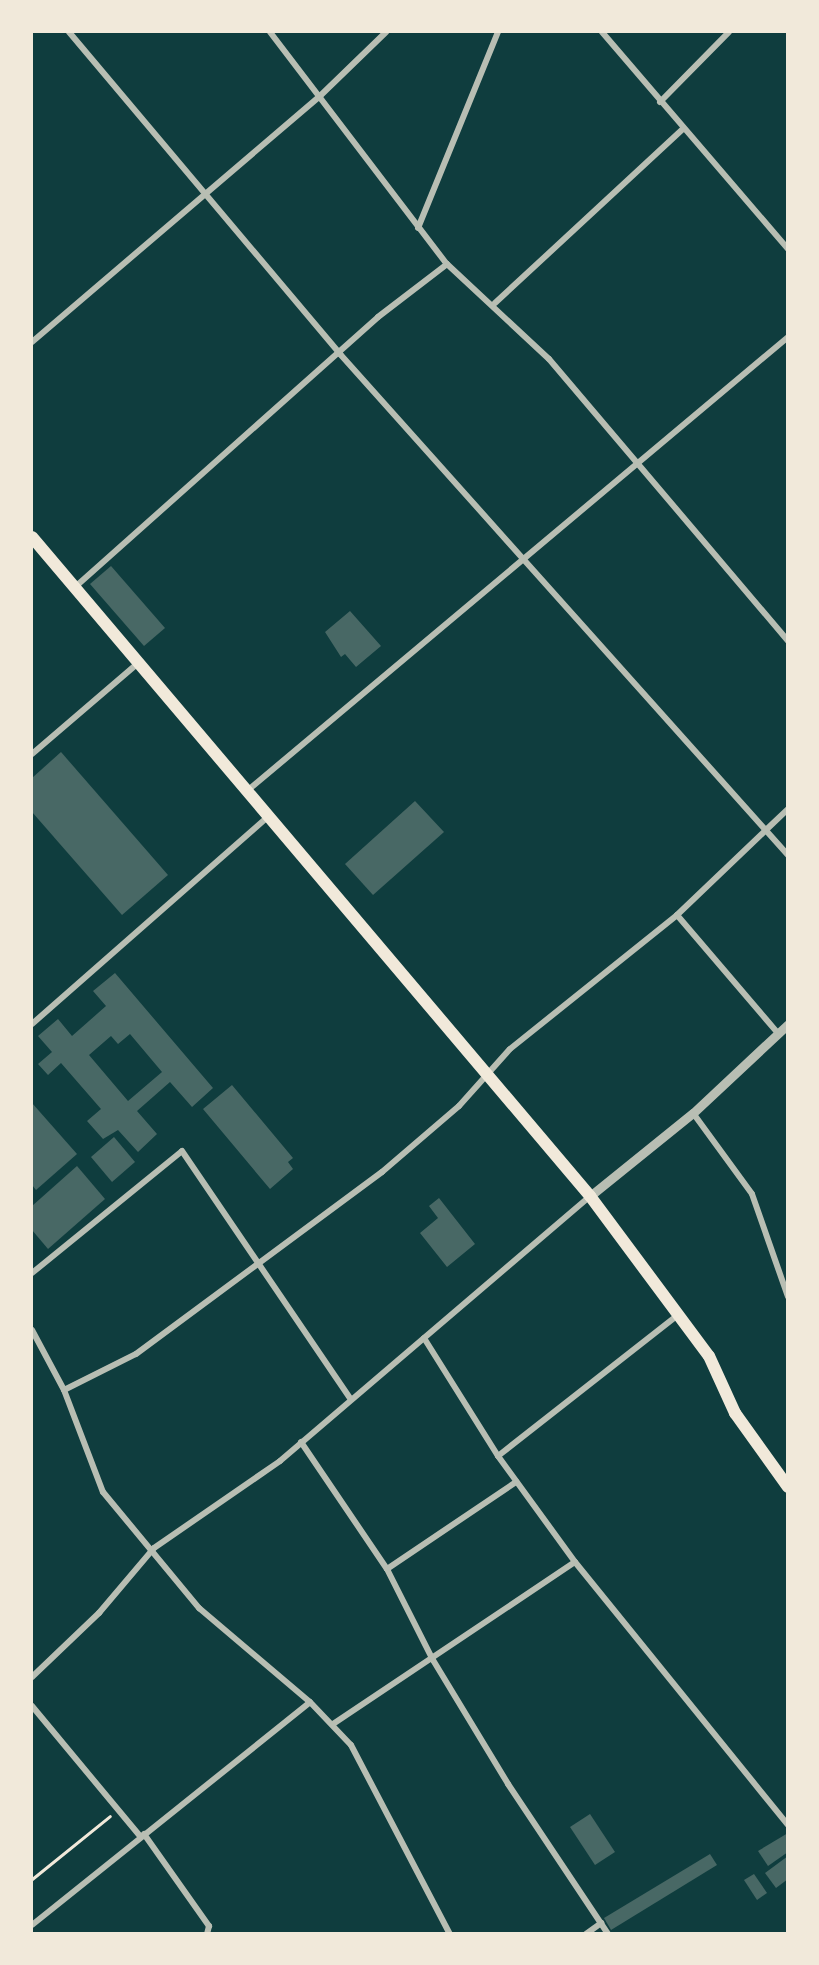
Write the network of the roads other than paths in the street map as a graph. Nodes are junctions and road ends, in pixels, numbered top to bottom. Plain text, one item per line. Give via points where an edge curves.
1 (69, 32) edge
2 (270, 32) edge
3 (386, 32) edge
4 (498, 32) edge
5 (602, 32) edge
6 (729, 32) edge
7 (320, 96) junction
8 (660, 102) junction
9 (683, 129) junction
10 (209, 191) junction
11 (418, 228) junction
12 (788, 249) edge
13 (447, 264) junction
14 (495, 303) junction
15 (788, 337) edge
16 (32, 342) edge
17 (340, 354) junction
18 (634, 461) junction
19 (32, 537) edge
20 (522, 560) junction
21 (74, 588) junction
22 (788, 642) edge
23 (138, 663) junction
24 (32, 754) edge
25 (247, 791) junction
26 (788, 809) edge
27 (268, 817) junction
28 (764, 830) junction
29 (788, 855) edge
30 (676, 915) junction
31 (32, 1024) edge
32 (788, 1024) edge
33 (777, 1032) junction
34 (486, 1074) junction
35 (693, 1113) junction
36 (590, 1196) junction
37 (259, 1264) junction
38 (32, 1273) edge
39 (788, 1297) edge
40 (679, 1314) junction
41 (32, 1330) edge
42 (424, 1338) junction
43 (64, 1390) junction
44 (350, 1398) junction
45 (301, 1442) junction
46 (498, 1456) junction
47 (516, 1482) junction
48 (788, 1487) edge
49 (154, 1548) junction
50 (574, 1562) junction
51 (387, 1569) junction
52 (434, 1660) junction
53 (32, 1677) edge
54 (310, 1702) junction
55 (32, 1706) edge
56 (333, 1724) junction
57 (788, 1825) edge
58 (142, 1835) junction
59 (601, 1923) junction
60 (32, 1925) edge
61 (207, 1934) edge
62 (450, 1934) edge
63 (586, 1934) edge
64 (608, 1934) edge

1 - 10 street
2 - 7 street
3 - 7 street
4 - 11 street
5 - 8 street
6 - 8 street
7 - 10 street
7 - 11 street via 337,126
8 - 9 street
9 - 12 street
9 - 14 street
10 - 16 street
10 - 17 street
11 - 13 street
13 - 14 street
13 - 17 street
14 - 18 street
15 - 18 street
17 - 20 street
17 - 21 street
18 - 20 street
18 - 22 street
19 - 21 main road
20 - 25 street
20 - 28 street
21 - 23 main road
23 - 24 street
23 - 25 main road
25 - 27 main road
26 - 28 street
27 - 31 street
27 - 34 main road
28 - 29 street
28 - 30 street
30 - 33 street
30 - 34 street
32 - 33 street
33 - 35 street
34 - 36 main road
34 - 37 street via 459,1106 382,1172
35 - 36 street
35 - 39 street via 752,1194
36 - 40 main road
36 - 42 street
37 - 38 street via 182,1151
37 - 43 street via 136,1354
37 - 44 street
40 - 46 street
40 - 48 main road via 709,1356 741,1423
41 - 43 street
42 - 44 street
42 - 46 street
43 - 49 street via 95,1478
44 - 45 street
45 - 49 street
45 - 51 street
46 - 47 street
47 - 50 street
47 - 51 street
49 - 53 street via 99,1613
49 - 54 street via 199,1608
50 - 52 street
50 - 57 street
51 - 52 street
52 - 56 street
52 - 59 street
54 - 56 street
54 - 58 street
55 - 58 street
56 - 62 street via 379,1792
58 - 60 street
58 - 61 street via 209,1926
59 - 63 street
59 - 64 street

